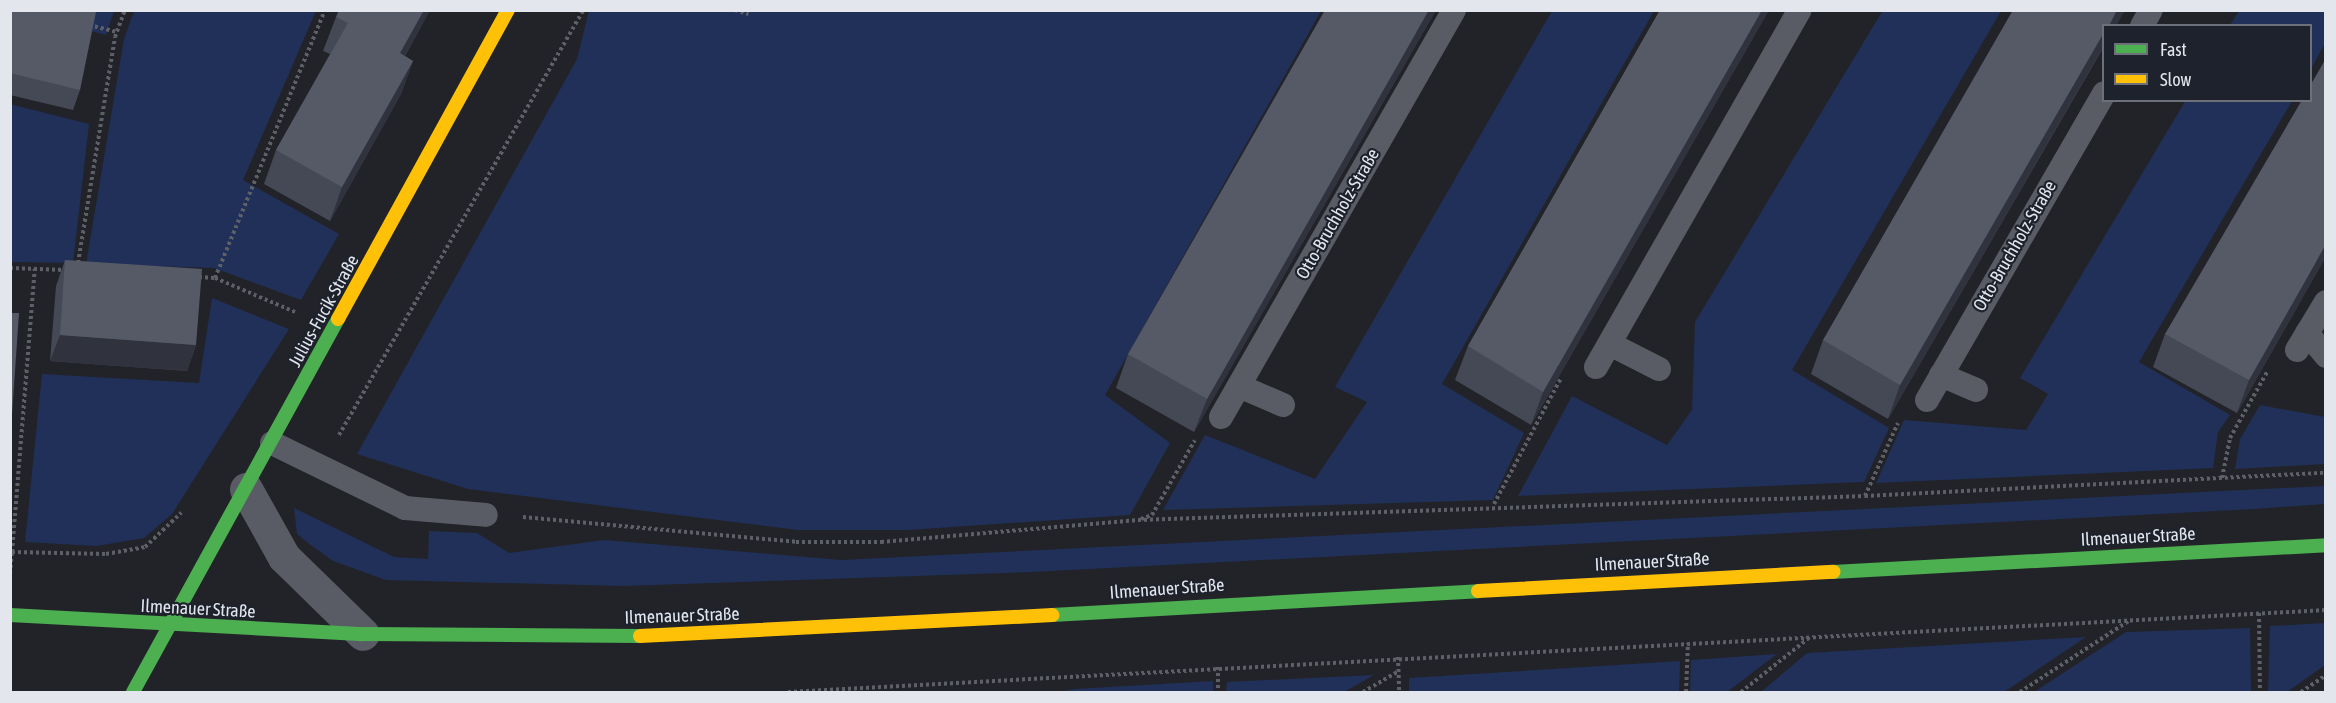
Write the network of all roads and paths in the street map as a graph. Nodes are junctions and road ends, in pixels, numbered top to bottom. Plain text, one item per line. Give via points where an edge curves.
1 (125, 10) edge
2 (325, 10) edge
3 (508, 10) edge
4 (583, 10) edge
5 (735, 10) edge
6 (1454, 10) edge
7 (1800, 10) edge
8 (2151, 10) edge
9 (748, 14) dead end
10 (83, 24) edge
11 (2143, 24) edge
12 (117, 32) junction
13 (2102, 95) edge
14 (10, 268) edge
15 (35, 269) junction
16 (192, 277) edge
17 (215, 278) junction
18 (2325, 302) edge
19 (334, 329) junction
20 (2302, 342) junction
21 (1610, 344) junction
22 (2325, 356) edge
23 (1596, 367) joint
24 (1659, 369) dead end
25 (1941, 375) junction
26 (1239, 386) junction
27 (1976, 390) dead end
28 (1927, 400) joint
29 (1283, 405) dead end
30 (1221, 417) joint
31 (272, 443) junction
32 (321, 466) junction
33 (2325, 473) edge
34 (2222, 478) junction
35 (246, 489) junction
36 (1864, 496) junction
37 (1494, 504) junction
38 (185, 509) dead end
39 (486, 515) joint
40 (1137, 520) junction
41 (2325, 545) edge
42 (12, 552) junction
43 (10, 574) edge
44 (2325, 610) edge
45 (2259, 613) junction
46 (10, 615) edge
47 (2130, 620) junction
48 (166, 626) junction
49 (363, 634) junction
50 (1810, 637) junction
51 (1688, 643) junction
52 (1398, 657) junction
53 (1218, 667) junction
54 (1398, 671) junction
55 (2325, 675) edge
56 (133, 693) edge
57 (788, 693) edge
58 (1218, 693) edge
59 (1363, 693) edge
60 (1399, 693) edge
61 (1686, 693) edge
62 (1741, 693) edge
63 (2020, 693) edge
64 (2260, 693) edge
65 (2301, 693) edge

1 - 12 path
2 - 17 path
3 - 19 main road, Julius-Fucik-Straße
4 - 32 path
5 - 9 path
6 - 26 lane, Otto-Bruchholz-Straße
7 - 21 lane
8 - 11 lane
10 - 12 path
12 - 15 path via 77,271
13 - 25 lane, Otto-Bruchholz-Straße
14 - 15 path
15 - 42 path
16 - 17 path
17 - 19 path
18 - 20 lane
19 - 31 main road, Julius-Fucik-Straße
20 - 22 lane
20 - 34 path via 2274,359 2230,438
21 - 23 lane
21 - 24 lane
23 - 37 path via 1561,378
25 - 27 lane
25 - 28 lane, Otto-Bruchholz-Straße
26 - 29 lane
26 - 30 lane, Otto-Bruchholz-Straße
28 - 36 path via 1903,412
30 - 40 path via 1198,435 1152,515
31 - 32 lane
31 - 35 main road, Julius-Fucik-Straße
32 - 39 lane via 405,508
33 - 34 path
34 - 36 path
35 - 48 main road, Julius-Fucik-Straße
35 - 49 street via 284,557
36 - 37 path
37 - 40 path
38 - 42 path via 157,542 132,551
39 - 40 path via 796,542 880,542
41 - 49 main road, Ilmenauer Straße via 664,636
42 - 43 path
44 - 45 path
45 - 47 path
45 - 64 path
46 - 48 main road, Ilmenauer Straße
47 - 50 path
47 - 63 path
48 - 49 main road, Ilmenauer Straße
48 - 56 main road, Julius-Fucik-Straße
50 - 51 path
50 - 62 path
51 - 52 path
51 - 61 path
52 - 53 path
52 - 54 path
53 - 57 path
53 - 58 path
54 - 59 path
54 - 60 path
55 - 65 path

